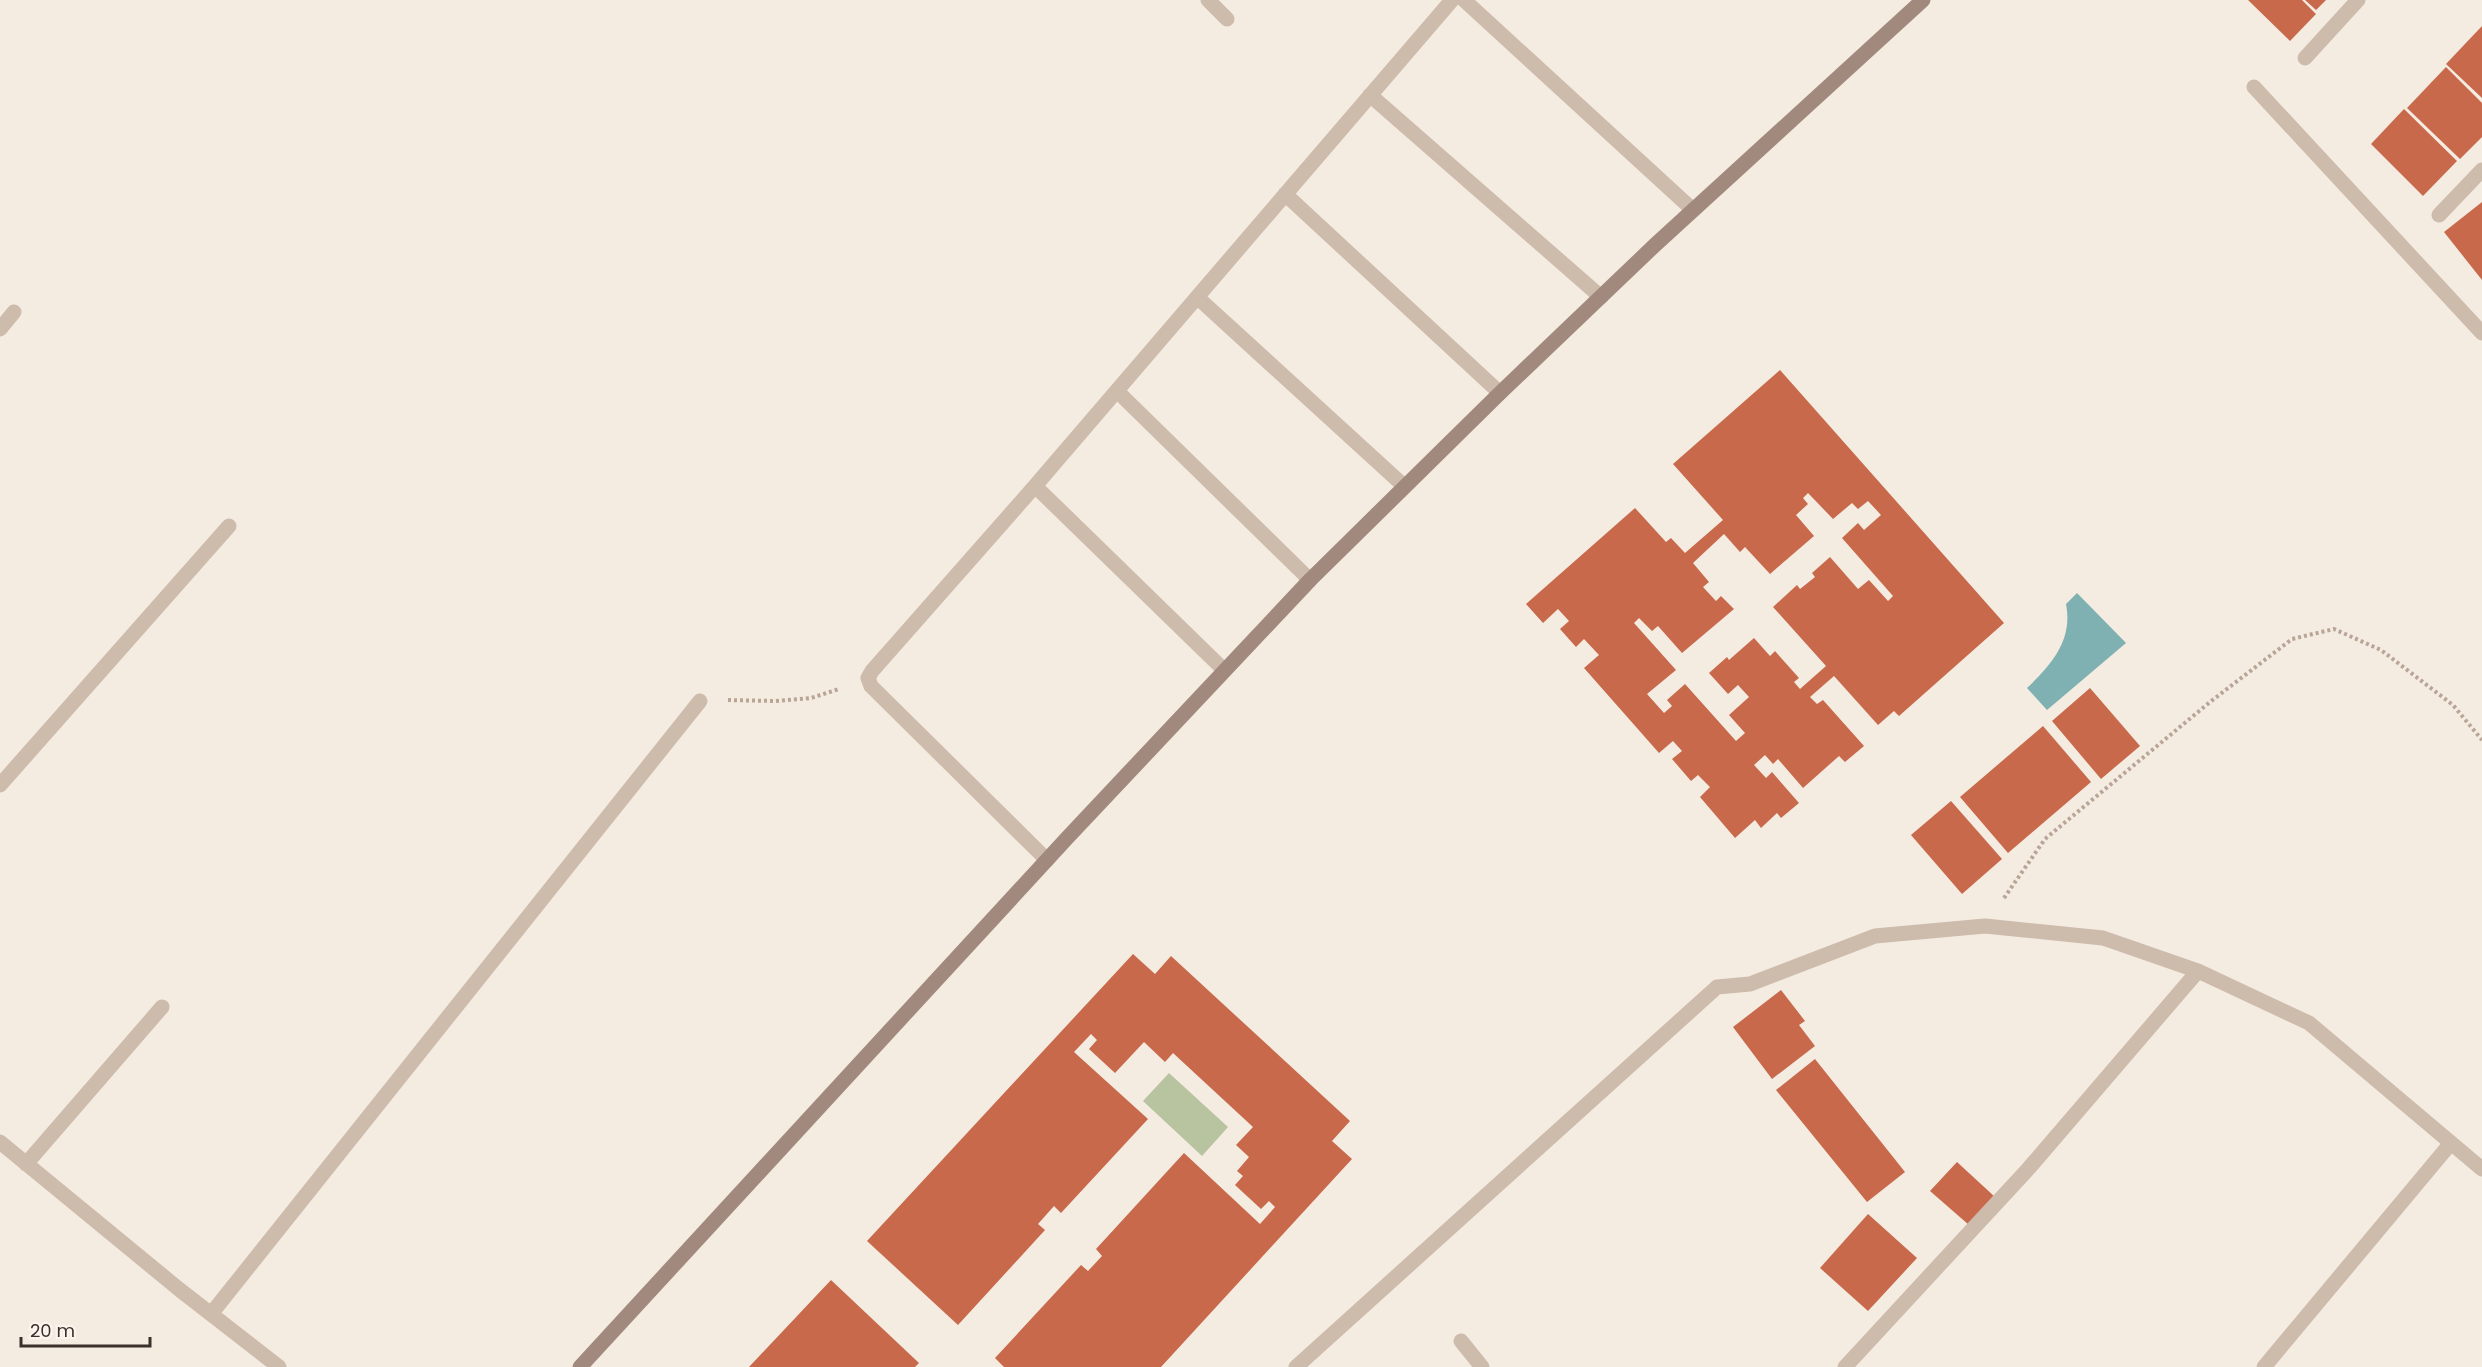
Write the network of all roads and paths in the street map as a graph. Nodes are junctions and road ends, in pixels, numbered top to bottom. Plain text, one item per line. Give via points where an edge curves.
1 (1208, 0) edge
2 (1452, 0) edge
3 (1464, 0) edge
4 (1923, 0) edge
5 (2358, 0) edge
6 (1227, 19) dead end
7 (2305, 58) dead end
8 (2254, 87) dead end
9 (1370, 95) junction
10 (2482, 170) edge
11 (1284, 194) junction
12 (1693, 210) junction
13 (2439, 215) dead end
14 (1197, 297) junction
15 (1601, 297) junction
16 (14, 312) dead end
17 (0, 328) edge
18 (2482, 333) edge
19 (1117, 391) junction
20 (1500, 393) junction
21 (1035, 486) junction
22 (1404, 486) junction
23 (229, 526) dead end
24 (1310, 580) junction
25 (1224, 670) junction
26 (868, 678) junction
27 (700, 701) joint
28 (2482, 740) edge
29 (0, 785) edge
30 (1047, 860) junction
31 (1985, 926) junction
32 (2198, 971) junction
33 (162, 1007) dead end
34 (0, 1142) edge
35 (2451, 1143) junction
36 (26, 1164) junction
37 (2482, 1170) edge
38 (212, 1314) junction
39 (1461, 1341) dead end
40 (1301, 1366) edge
41 (279, 1367) edge
42 (580, 1367) edge
43 (1482, 1367) edge
44 (1845, 1367) edge
45 (2264, 1367) edge

1 - 6 street
2 - 9 street
3 - 12 street
4 - 12 street
5 - 7 street
8 - 18 street
9 - 11 street
9 - 15 street
10 - 13 street
11 - 14 street
11 - 20 street
12 - 15 street
14 - 19 street
14 - 22 street
15 - 20 street
16 - 17 street
19 - 21 street
19 - 24 street
20 - 22 street
21 - 25 street
21 - 26 street
22 - 24 street
23 - 29 street
24 - 25 street
25 - 30 street
26 - 27 path via 811,698
26 - 30 street
27 - 38 street
28 - 31 path via 2453,705 2381,650 2334,629 2292,639 2045,839
30 - 42 street
31 - 32 street via 2103,938
31 - 40 street via 1875,936 1750,984 1717,987
32 - 35 street via 2308,1023
32 - 44 street via 2029,1168
33 - 36 street
34 - 36 street
35 - 37 street
35 - 45 street
36 - 38 street
38 - 41 street
39 - 43 street

